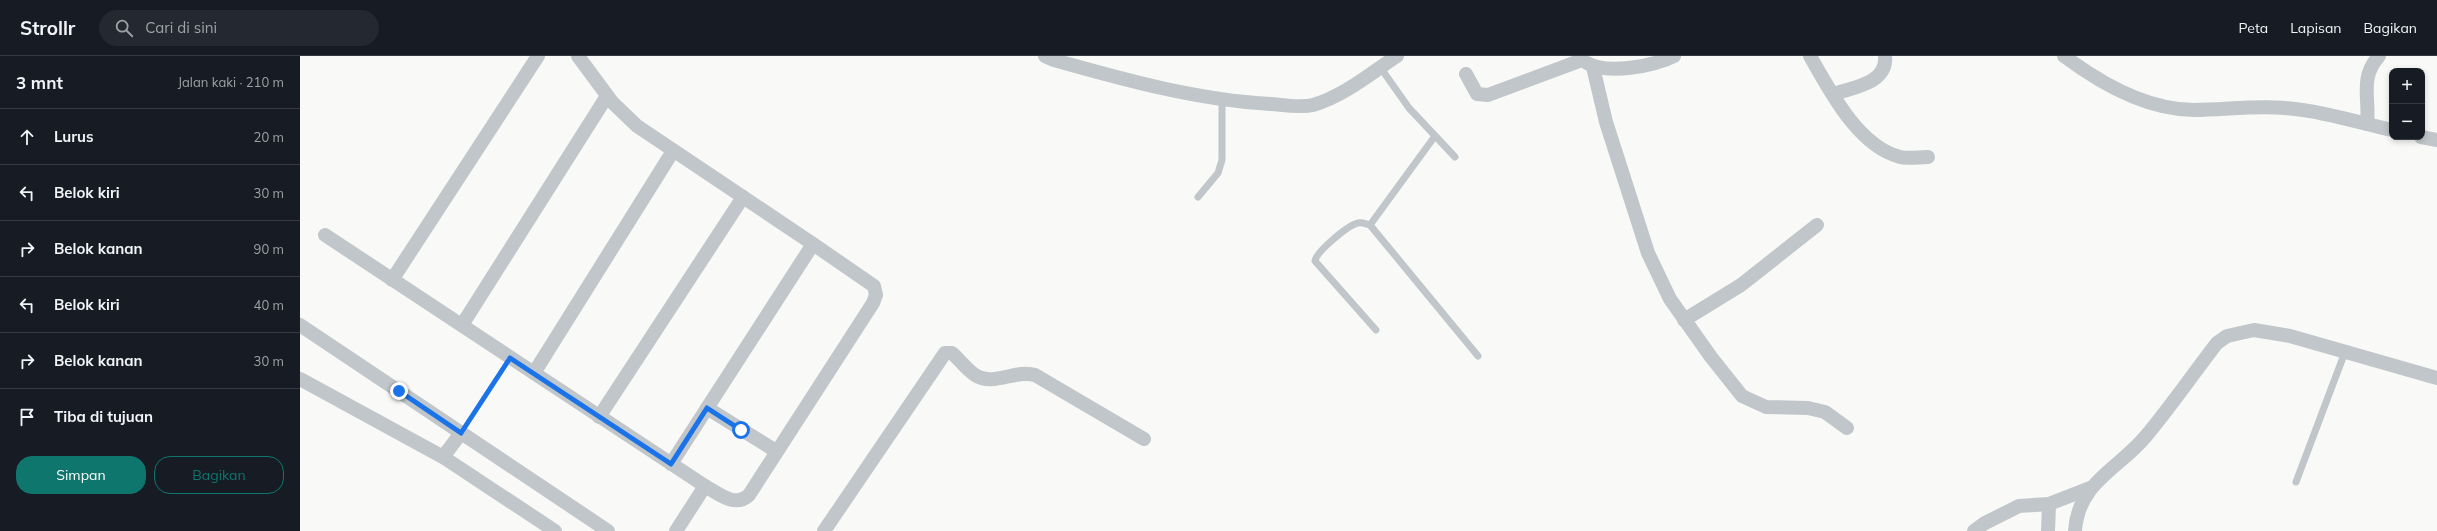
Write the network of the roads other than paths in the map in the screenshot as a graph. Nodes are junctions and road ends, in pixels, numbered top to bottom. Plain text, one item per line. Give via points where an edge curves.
1 (538, 56) edge
2 (578, 56) edge
3 (1045, 56) edge
4 (1674, 56) edge
5 (1810, 56) edge
6 (1885, 56) edge
7 (2064, 56) edge
8 (2379, 56) edge
9 (1386, 60) edge
10 (1584, 61) edge
11 (1466, 74) dead end
12 (1834, 94) junction
13 (607, 96) junction
14 (1222, 100) junction
15 (2367, 124) junction
16 (2389, 129) edge
17 (1435, 136) junction
18 (2425, 138) edge
19 (2437, 140) edge
20 (673, 151) junction
21 (1928, 156) dead end
22 (1455, 157) dead end
23 (1198, 196) dead end
24 (743, 197) junction
25 (1370, 225) junction
26 (1817, 225) dead end
27 (325, 235) dead end
28 (814, 244) junction
29 (392, 280) junction
30 (1684, 320) junction
31 (300, 325) edge
32 (462, 326) junction
33 (1376, 330) dead end
34 (2345, 352) junction
35 (1478, 356) dead end
36 (534, 373) junction
37 (2437, 378) edge
38 (300, 379) edge
39 (707, 408) junction
40 (599, 417) junction
41 (1847, 428) dead end
42 (461, 433) junction
43 (1144, 439) dead end
44 (776, 451) junction
45 (443, 457) junction
46 (671, 464) junction
47 (2296, 482) dead end
48 (705, 486) junction
49 (2090, 488) junction
50 (2048, 504) junction
51 (555, 531) edge
52 (608, 531) edge
53 (676, 531) edge
54 (825, 531) edge
55 (1974, 531) edge
56 (2048, 531) edge
57 (2075, 531) edge

1 - 29 street
2 - 13 street
3 - 14 street via 1167,89
4 - 10 street via 1617,69
5 - 12 street
6 - 12 street via 1884,70 1880,76
7 - 15 street via 2089,75 2168,108 2284,108
8 - 15 street via 2366,84 2369,109
9 - 14 street via 1332,98 1312,105
9 - 17 lane via 1409,108
10 - 11 street via 1488,95 1477,94
10 - 30 street via 1648,253 1670,299
12 - 21 street via 1853,125 1890,153 1902,157
13 - 20 street via 637,126
13 - 32 street
14 - 23 lane via 1222,160 1218,173
15 - 16 street
17 - 22 lane
17 - 25 lane
18 - 19 street
20 - 24 street
20 - 36 street
24 - 28 street
24 - 40 street
25 - 33 lane via 1352,225 1317,253 1315,261
25 - 35 lane
26 - 30 street via 1741,285
27 - 29 street
28 - 39 street
28 - 44 street via 871,283 876,295
29 - 32 street
30 - 41 street via 1742,396 1766,407 1808,408 1825,412
31 - 42 street
32 - 36 street
34 - 37 street
34 - 47 lane
34 - 49 street via 2290,336 2254,330 2227,336 2217,343 2146,437
36 - 40 street
38 - 45 street
39 - 44 street
39 - 46 street
40 - 46 street
42 - 45 street
42 - 52 street
43 - 54 street via 1035,375 1024,373 996,379 981,378 952,353 945,353
44 - 48 street via 749,495 742,500 732,501
45 - 51 street
46 - 48 street
48 - 53 street
49 - 50 street
49 - 57 street via 2080,505
50 - 55 street via 2019,506
50 - 56 street

